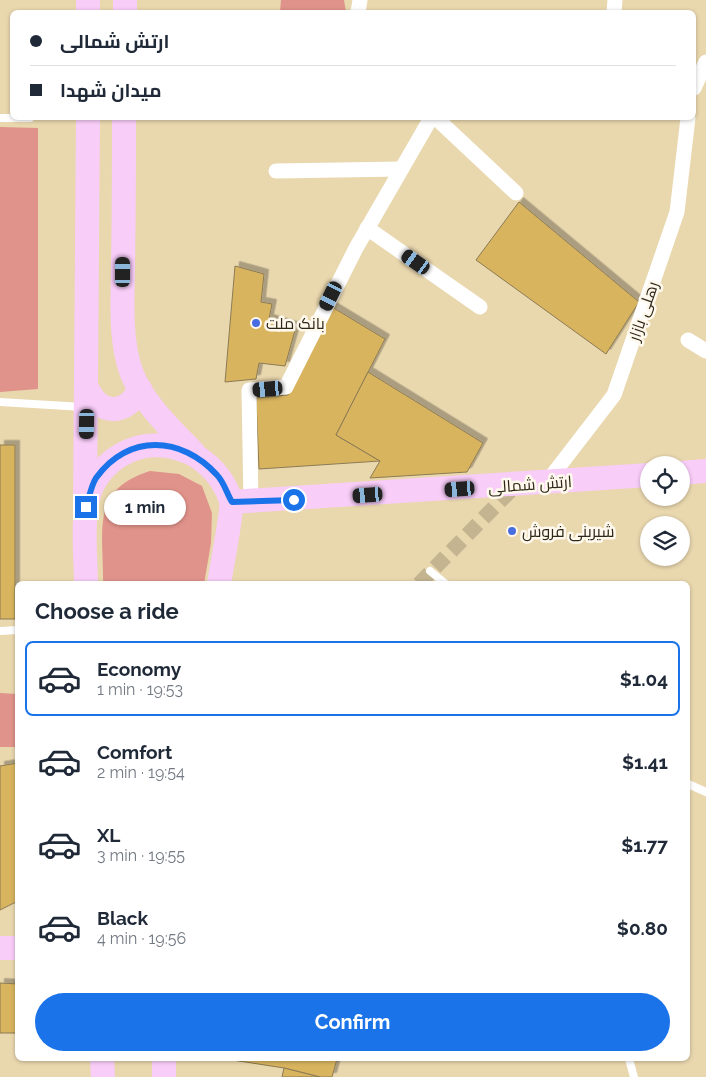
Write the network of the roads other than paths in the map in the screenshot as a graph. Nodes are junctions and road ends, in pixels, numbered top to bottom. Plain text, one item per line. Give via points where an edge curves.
1 (706, 62) edge
2 (696, 84) edge
3 (88, 120) edge
4 (124, 120) edge
5 (430, 120) edge
6 (438, 120) edge
7 (688, 120) edge
8 (401, 169) junction
9 (276, 171) dead end
10 (516, 193) dead end
11 (367, 228) junction
12 (480, 307) dead end
13 (688, 340) dead end
14 (706, 350) edge
15 (140, 389) junction
16 (87, 398) junction
17 (0, 402) edge
18 (197, 456) junction
19 (706, 471) edge
20 (690, 472) edge
21 (640, 476) edge
22 (547, 482) junction
23 (241, 502) junction
24 (86, 507) junction
25 (430, 571) dead end
26 (86, 581) edge
27 (220, 581) edge
28 (442, 581) edge
29 (15, 630) edge
30 (0, 631) edge
31 (690, 784) edge
32 (705, 788) edge
33 (0, 948) edge
34 (15, 948) edge
35 (102, 1061) edge
36 (164, 1061) edge
37 (630, 1061) edge
38 (103, 1077) edge
39 (164, 1077) edge
40 (634, 1077) edge

1 - 2 street
3 - 16 main road
4 - 15 main road via 123,311 126,353
5 - 8 street
6 - 10 street
7 - 22 street, رهلی بازار via 677,212 614,395
8 - 9 street
8 - 11 street
11 - 12 street
11 - 23 street via 286,387 249,390
13 - 14 street
15 - 16 main road via 135,400 113,410
15 - 18 main road via 168,426
16 - 17 lane
16 - 24 main road
18 - 23 main road
18 - 24 main road via 170,445 141,446 115,458 95,479
19 - 20 main road
21 - 22 main road, ارتش شمالی
22 - 23 main road, ارتش شمالی
23 - 27 main road
24 - 26 main road
25 - 28 lane
29 - 30 lane
31 - 32 lane
33 - 34 main road
35 - 38 main road
36 - 39 main road
37 - 40 lane

